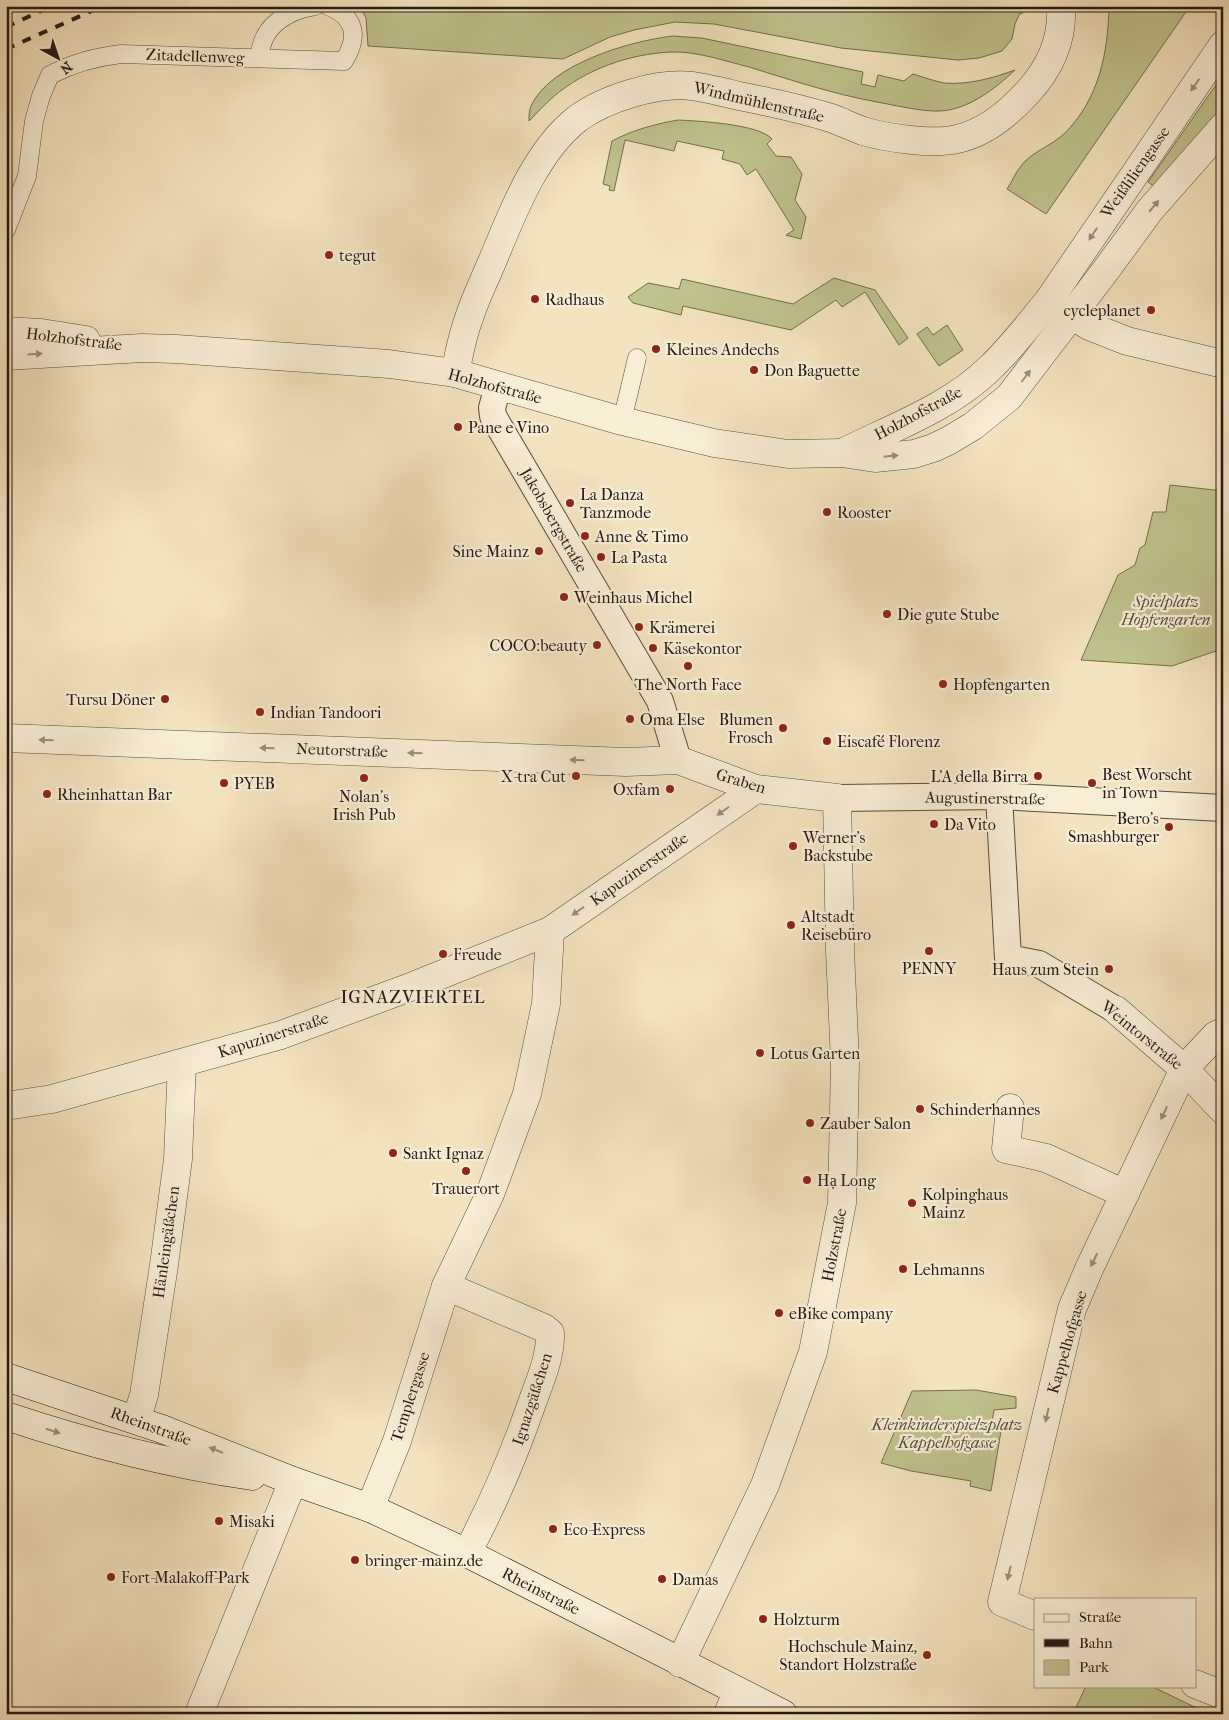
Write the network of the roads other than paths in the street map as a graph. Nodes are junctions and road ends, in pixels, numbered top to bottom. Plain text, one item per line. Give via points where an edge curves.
1 (315, 6) edge
2 (328, 6) edge
3 (1062, 6) edge
4 (281, 11) edge
5 (1223, 45) edge
6 (260, 58) junction
7 (1223, 127) edge
8 (6, 230) edge
9 (1049, 300) junction
10 (1072, 315) junction
11 (6, 331) edge
12 (142, 348) junction
13 (6, 356) edge
14 (637, 358) dead end
15 (1223, 364) edge
16 (455, 373) junction
17 (498, 386) junction
18 (622, 421) junction
19 (842, 453) junction
20 (6, 738) edge
21 (678, 760) junction
22 (756, 789) junction
23 (999, 796) junction
24 (837, 798) junction
25 (1223, 808) edge
26 (550, 931) junction
27 (1116, 1010) joint
28 (1223, 1032) edge
29 (182, 1063) junction
30 (1184, 1069) junction
31 (6, 1106) edge
32 (1010, 1108) dead end
33 (1223, 1110) edge
34 (1125, 1194) junction
35 (446, 1286) junction
36 (6, 1377) edge
37 (6, 1416) edge
38 (136, 1420) junction
39 (293, 1481) junction
40 (370, 1508) junction
41 (467, 1553) junction
42 (1034, 1616) edge
43 (680, 1663) junction
44 (1196, 1684) edge
45 (1223, 1696) edge
46 (733, 1703) edge
47 (199, 1714) edge
48 (783, 1714) edge

1 - 4 lane
2 - 6 lane, Zitadellenweg via 341,13 352,27 353,44 344,61
3 - 16 street, Windmühlenstraße via 1057,46 1038,81 1016,105 985,130 956,140 894,138 779,104 691,86 666,86 642,91 618,98 577,119 549,148 513,212 468,318
4 - 6 lane via 260,45
5 -> 9 street, Weißliliengasse
6 - 8 lane, Zitadellenweg via 121,54 71,64 50,75 34,121 27,176
10 -> 7 street, Weißliliengasse via 1150,210
9 - 10 street
9 - 19 street, Holzhofstraße via 991,368 968,386 948,400
10 - 15 street via 1092,328 1127,341
19 -> 10 street, Holzhofstraße via 875,458 914,454 948,441 1009,397
11 - 12 street, Holzhofstraße
13 -> 12 street, Holzhofstraße
12 - 16 street, Holzhofstraße via 389,364
14 - 18 lane
16 - 17 street, Holzhofstraße
17 - 18 street, Holzhofstraße
17 - 21 street, Jakobsbergstraße via 493,416 660,701
18 - 19 street, Holzhofstraße via 722,444 788,454
21 -> 20 street, Neutorstraße via 626,762
21 - 22 street, Graben
22 - 24 street, Graben
22 -> 26 street, Kapuzinerstraße
23 - 24 street, Augustinerstraße
23 - 25 street, Augustinerstraße
23 - 27 street, Weintorstraße via 1008,958 1039,964
24 - 43 street, Holzstraße via 845,1062 842,1203 813,1352 766,1486
26 - 29 street, Kapuzinerstraße via 281,1034
26 - 35 street via 546,1004 527,1094 490,1194
27 - 30 street, Weintorstraße
28 - 30 street, Kappelhofgasse via 1216,1035
29 - 31 street, Kapuzinerstraße via 52,1099
29 - 38 street, Hänleingäßchen via 178,1159 145,1385
30 - 33 street, Weintorstraße
30 -> 34 street, Kappelhofgasse
32 - 34 street via 1006,1149 1046,1158
34 -> 42 street, Kappelhofgasse via 1072,1309 1002,1602
35 - 40 street, Templergasse via 397,1440
35 - 41 street, Ignazgäßchen via 550,1333 543,1372 512,1458
36 - 38 street, Rheinstraße
37 -> 39 street, Rheinstraße via 172,1463
39 -> 38 street, Rheinstraße
39 - 40 street, Rheinstraße
39 - 47 street
40 - 41 street, Rheinstraße
41 - 43 street, Rheinstraße
43 - 46 street, Rheinstraße
44 - 45 street
46 - 48 street, Rheinstraße

